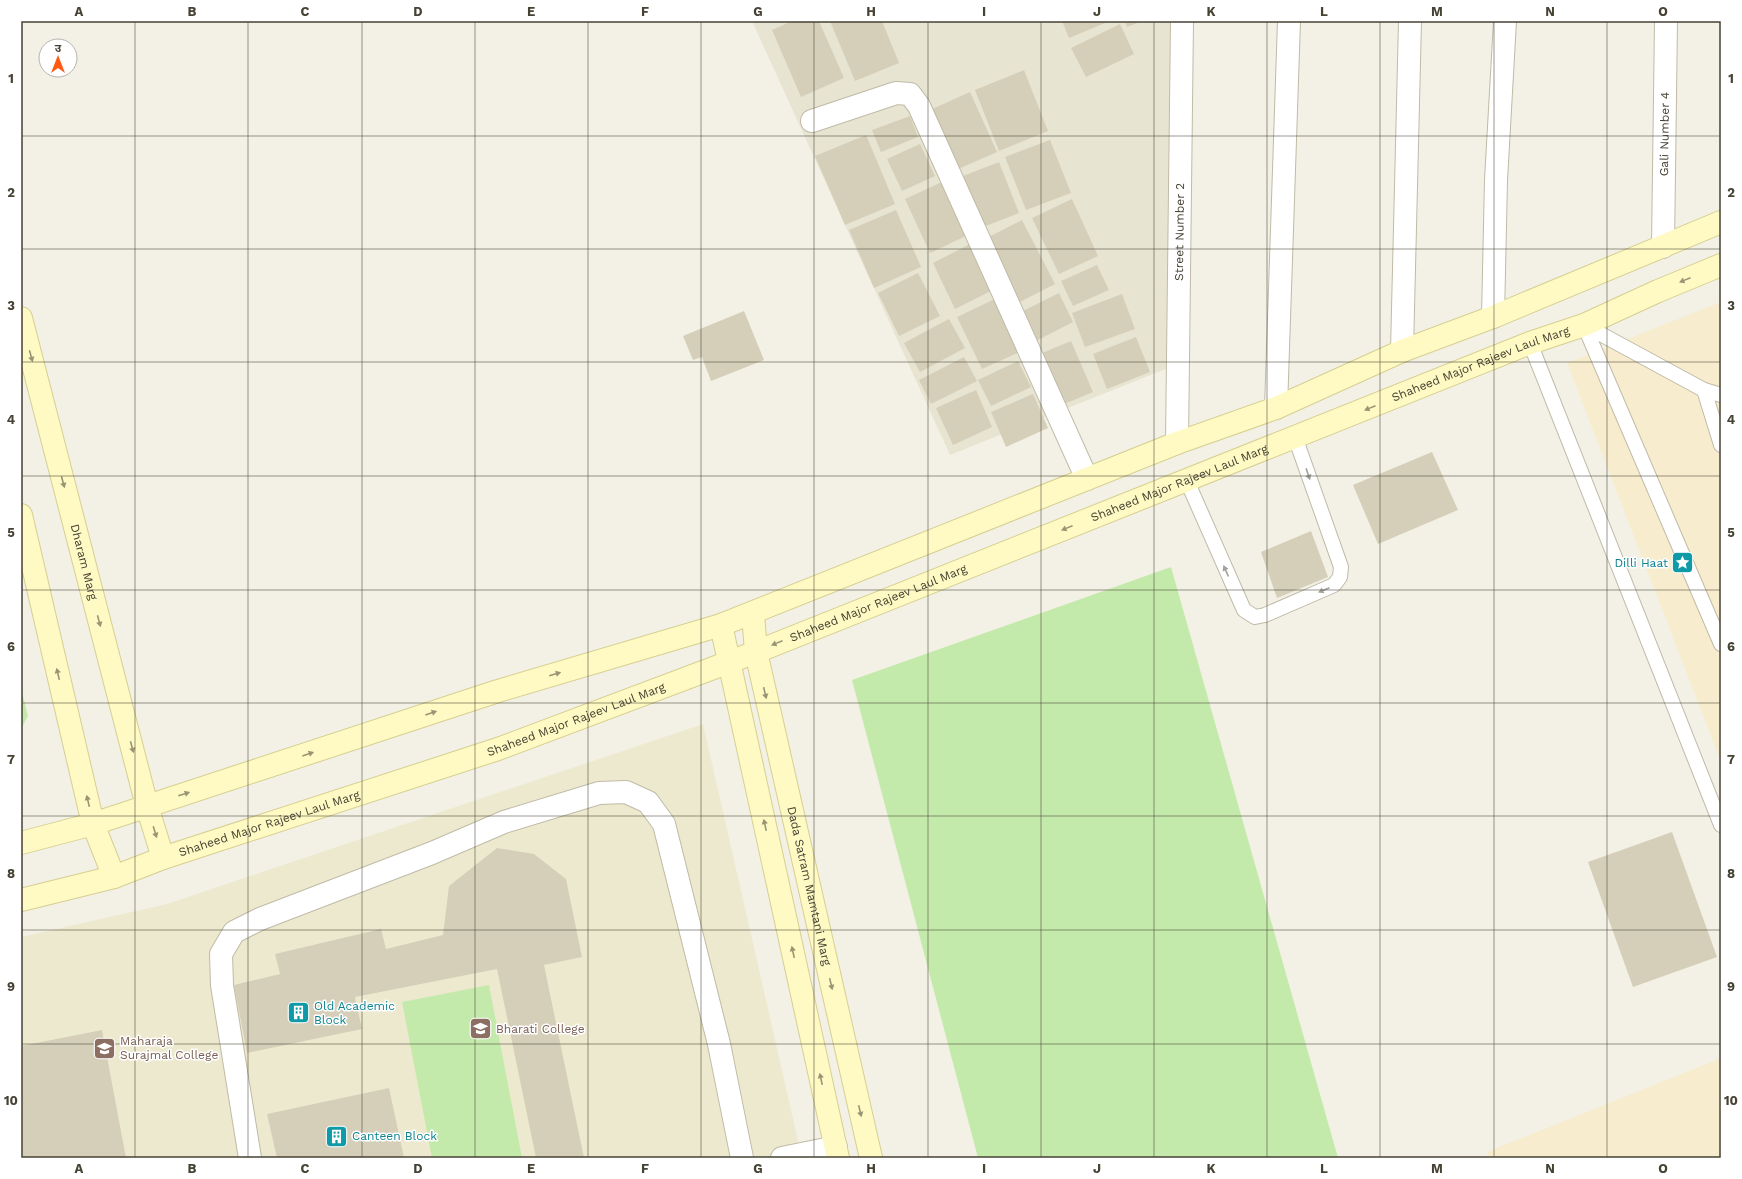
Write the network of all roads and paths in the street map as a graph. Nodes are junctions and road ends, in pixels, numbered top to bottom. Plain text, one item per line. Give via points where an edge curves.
1 (1182, 21) edge
2 (1289, 21) edge
3 (1410, 21) edge
4 (1506, 21) edge
5 (1666, 21) edge
6 (812, 121) dead end
7 (1721, 222) edge
8 (1663, 247) junction
9 (1721, 265) edge
10 (1493, 317) junction
11 (21, 318) edge
12 (1584, 325) junction
13 (1530, 343) junction
14 (1402, 351) junction
15 (1704, 390) junction
16 (1721, 395) edge
17 (1276, 408) junction
18 (1296, 437) junction
19 (1176, 443) junction
20 (1721, 445) edge
21 (1087, 479) junction
22 (1187, 481) junction
23 (21, 515) edge
24 (752, 614) junction
25 (721, 626) junction
26 (1721, 644) edge
27 (756, 652) junction
28 (729, 662) junction
29 (147, 806) junction
30 (93, 824) junction
31 (1721, 825) edge
32 (21, 843) edge
33 (163, 858) junction
34 (114, 877) junction
35 (21, 900) edge
36 (837, 1153) edge
37 (250, 1158) edge
38 (742, 1158) edge
39 (782, 1158) edge
40 (870, 1158) edge

1 - 19 street, Street Number 2
2 - 17 street
3 - 14 street
4 - 10 street via 1496,180
5 - 8 street, Gali Number 4
6 - 21 street via 896,93 910,94 920,106
7 - 8 street
8 - 10 street
9 -> 12 street, Shaheed Major Rajeev Laul Marg
10 - 14 street
11 -> 29 street, Dharam Marg
12 - 13 street, Shaheed Major Rajeev Laul Marg
12 - 15 lane
12 - 26 lane
13 -> 18 street, Shaheed Major Rajeev Laul Marg
13 - 31 lane
14 - 17 street
15 - 16 lane
15 - 20 lane
17 - 19 street
18 - 22 street, Shaheed Major Rajeev Laul Marg
18 -> 22 lane via 1341,567 1340,577 1334,585 1265,615 1255,617 1244,610
19 - 21 street
21 - 24 street
22 -> 27 street, Shaheed Major Rajeev Laul Marg
30 -> 23 street
24 - 25 street
24 - 27 street, Dada Satram Mamtani Marg
25 - 28 street
29 -> 25 street via 498,691
27 - 28 street, Shaheed Major Rajeev Laul Marg
27 -> 40 street, Dada Satram Mamtani Marg
28 - 33 street, Shaheed Major Rajeev Laul Marg via 498,749
36 -> 28 street
29 - 30 street
29 -> 33 street, Dharam Marg
30 - 32 street
30 - 34 street
33 - 34 street, Shaheed Major Rajeev Laul Marg
34 - 35 street, Shaheed Major Rajeev Laul Marg
36 - 39 street
37 - 38 street via 222,985 221,954 234,932 260,919 432,853 504,822 599,793 626,792 648,802 664,824 719,1044

